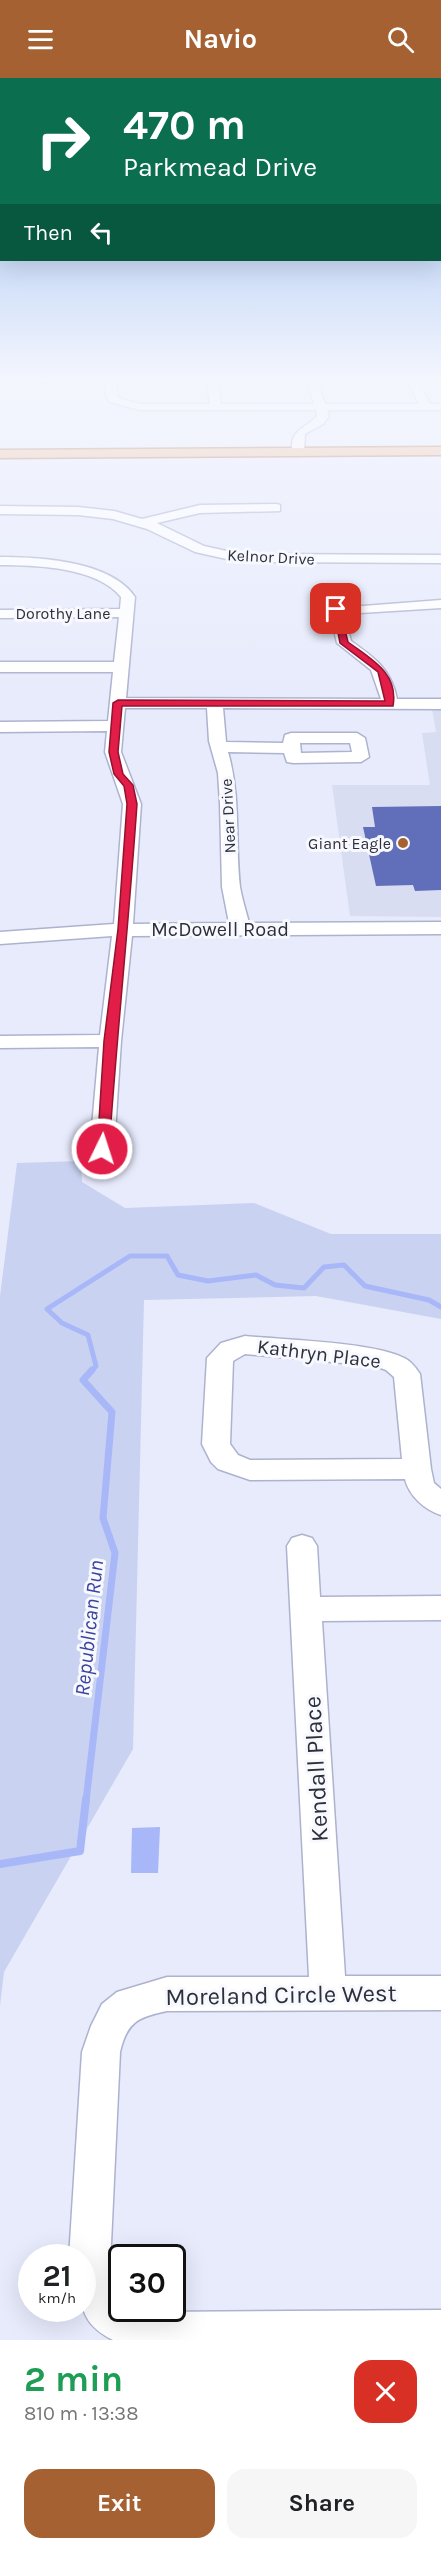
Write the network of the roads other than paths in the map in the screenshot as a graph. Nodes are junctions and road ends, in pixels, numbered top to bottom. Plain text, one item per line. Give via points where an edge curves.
1 (276, 508) dead end
2 (0, 510) edge
3 (142, 523) junction
4 (441, 559) edge
5 (0, 561) edge
6 (441, 604) edge
7 (127, 613) junction
8 (0, 614) edge
9 (0, 667) edge
10 (122, 667) junction
11 (118, 703) junction
12 (215, 703) junction
13 (390, 704) junction
14 (441, 704) edge
15 (115, 726) junction
16 (0, 727) edge
17 (220, 747) junction
18 (292, 748) dead end
19 (240, 928) junction
20 (441, 928) edge
21 (123, 929) junction
22 (0, 938) edge
23 (110, 1041) junction
24 (0, 1042) edge
25 (102, 1149) dead end
26 (417, 1469) junction
27 (441, 1505) edge
28 (302, 1546) dead end
29 (441, 1608) edge
30 (308, 1609) junction
31 (328, 1992) junction
32 (441, 1993) edge
33 (441, 2331) edge

1 - 3 street via 200,509
2 - 3 street, Kelnor Drive via 90,512
3 - 4 street, Kelnor Drive via 200,549 240,558
5 - 7 street via 80,568 126,592
6 - 13 street via 336,609 344,643 382,671
7 - 8 street, Dorothy Lane
7 - 10 street
9 - 10 street
10 - 11 street
11 - 12 street
11 - 15 street
12 - 13 street
12 - 17 street, Near Drive
13 - 14 street
15 - 16 street
15 - 21 street via 113,752 132,804
17 - 18 street
17 - 19 street, Near Drive via 229,803 231,887
19 - 20 street, McDowell Road
19 - 21 street, McDowell Road
21 - 22 street, McDowell Road
21 - 23 street
23 - 24 street
23 - 25 street
26 - 26 street, Kathryn Place via 407,1374 395,1364 377,1358 245,1345 230,1349 219,1358 216,1444 220,1457 232,1466 250,1470
26 - 27 street, Kathryn Place via 421,1487
28 - 30 street, Kendall Place
29 - 30 street
30 - 31 street, Kendall Place
31 - 32 street, Moreland Circle West
31 - 33 street, Moreland Circle West via 167,1994 136,2000 122,2007 110,2021 101,2052 89,2265 92,2291 108,2313 129,2328 155,2333

